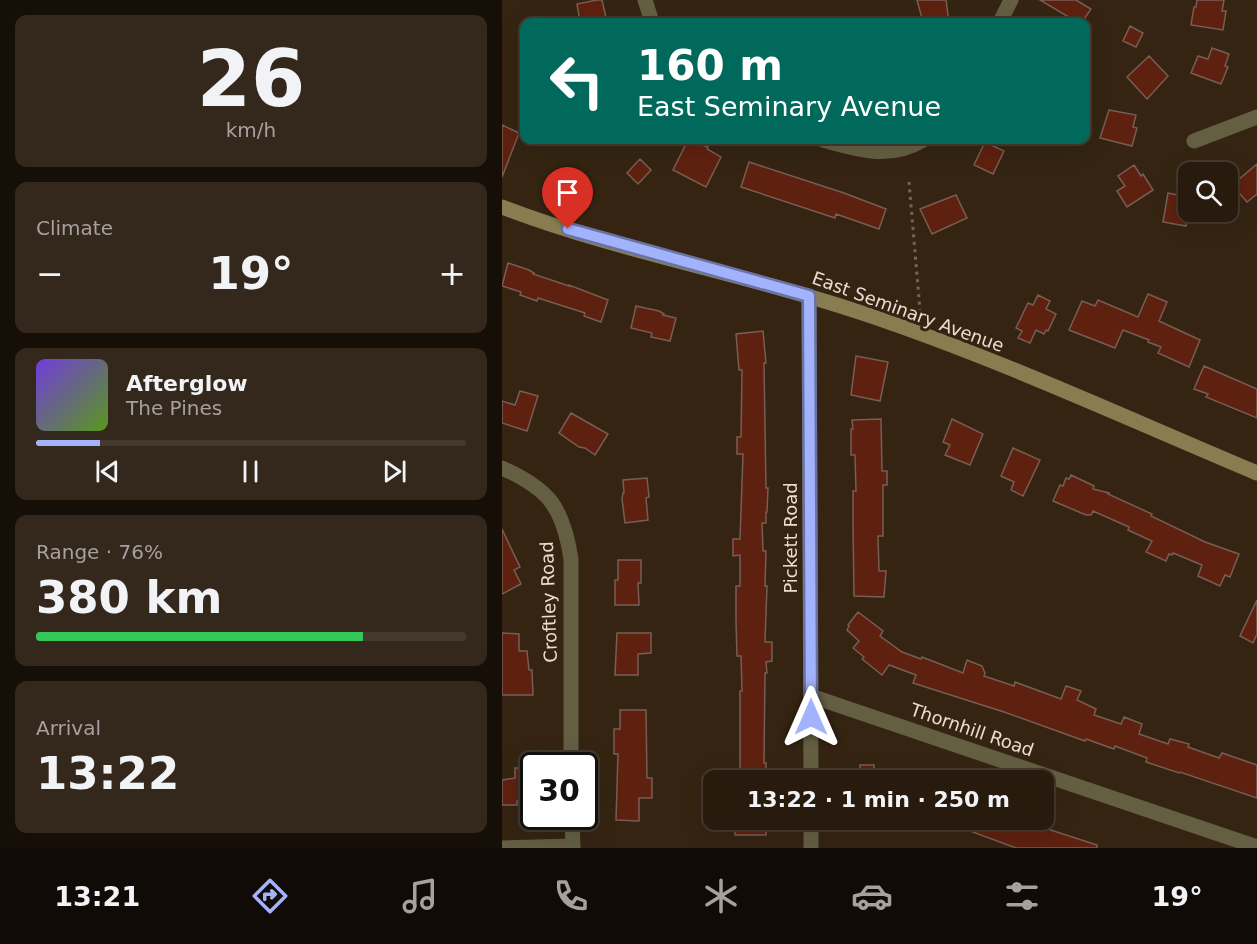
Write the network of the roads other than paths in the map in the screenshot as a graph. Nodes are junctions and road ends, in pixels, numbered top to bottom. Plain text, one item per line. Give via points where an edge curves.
1 (645, 0) edge
2 (1011, 0) edge
3 (651, 18) edge
4 (1002, 18) edge
5 (1256, 117) edge
6 (1194, 141) dead end
7 (836, 144) edge
8 (913, 144) edge
9 (502, 207) edge
10 (809, 296) junction
11 (502, 468) edge
12 (1256, 473) edge
13 (811, 696) junction
14 (571, 752) edge
15 (811, 770) edge
16 (572, 830) edge
17 (811, 830) edge
18 (573, 847) edge
19 (1256, 847) edge
20 (502, 848) edge
21 (811, 848) edge

1 - 3 street
2 - 4 street
5 - 6 street
7 - 8 street via 876,153
9 - 10 street, East Seminary Avenue via 615,243
10 - 12 street, East Seminary Avenue via 999,364
10 - 13 street, Pickett Road
11 - 14 street, Croftley Road via 528,480 547,496 567,533 571,559
13 - 15 street, Pickett Road
13 - 19 street, Thornhill Road
16 - 18 street
17 - 21 street
18 - 20 street

